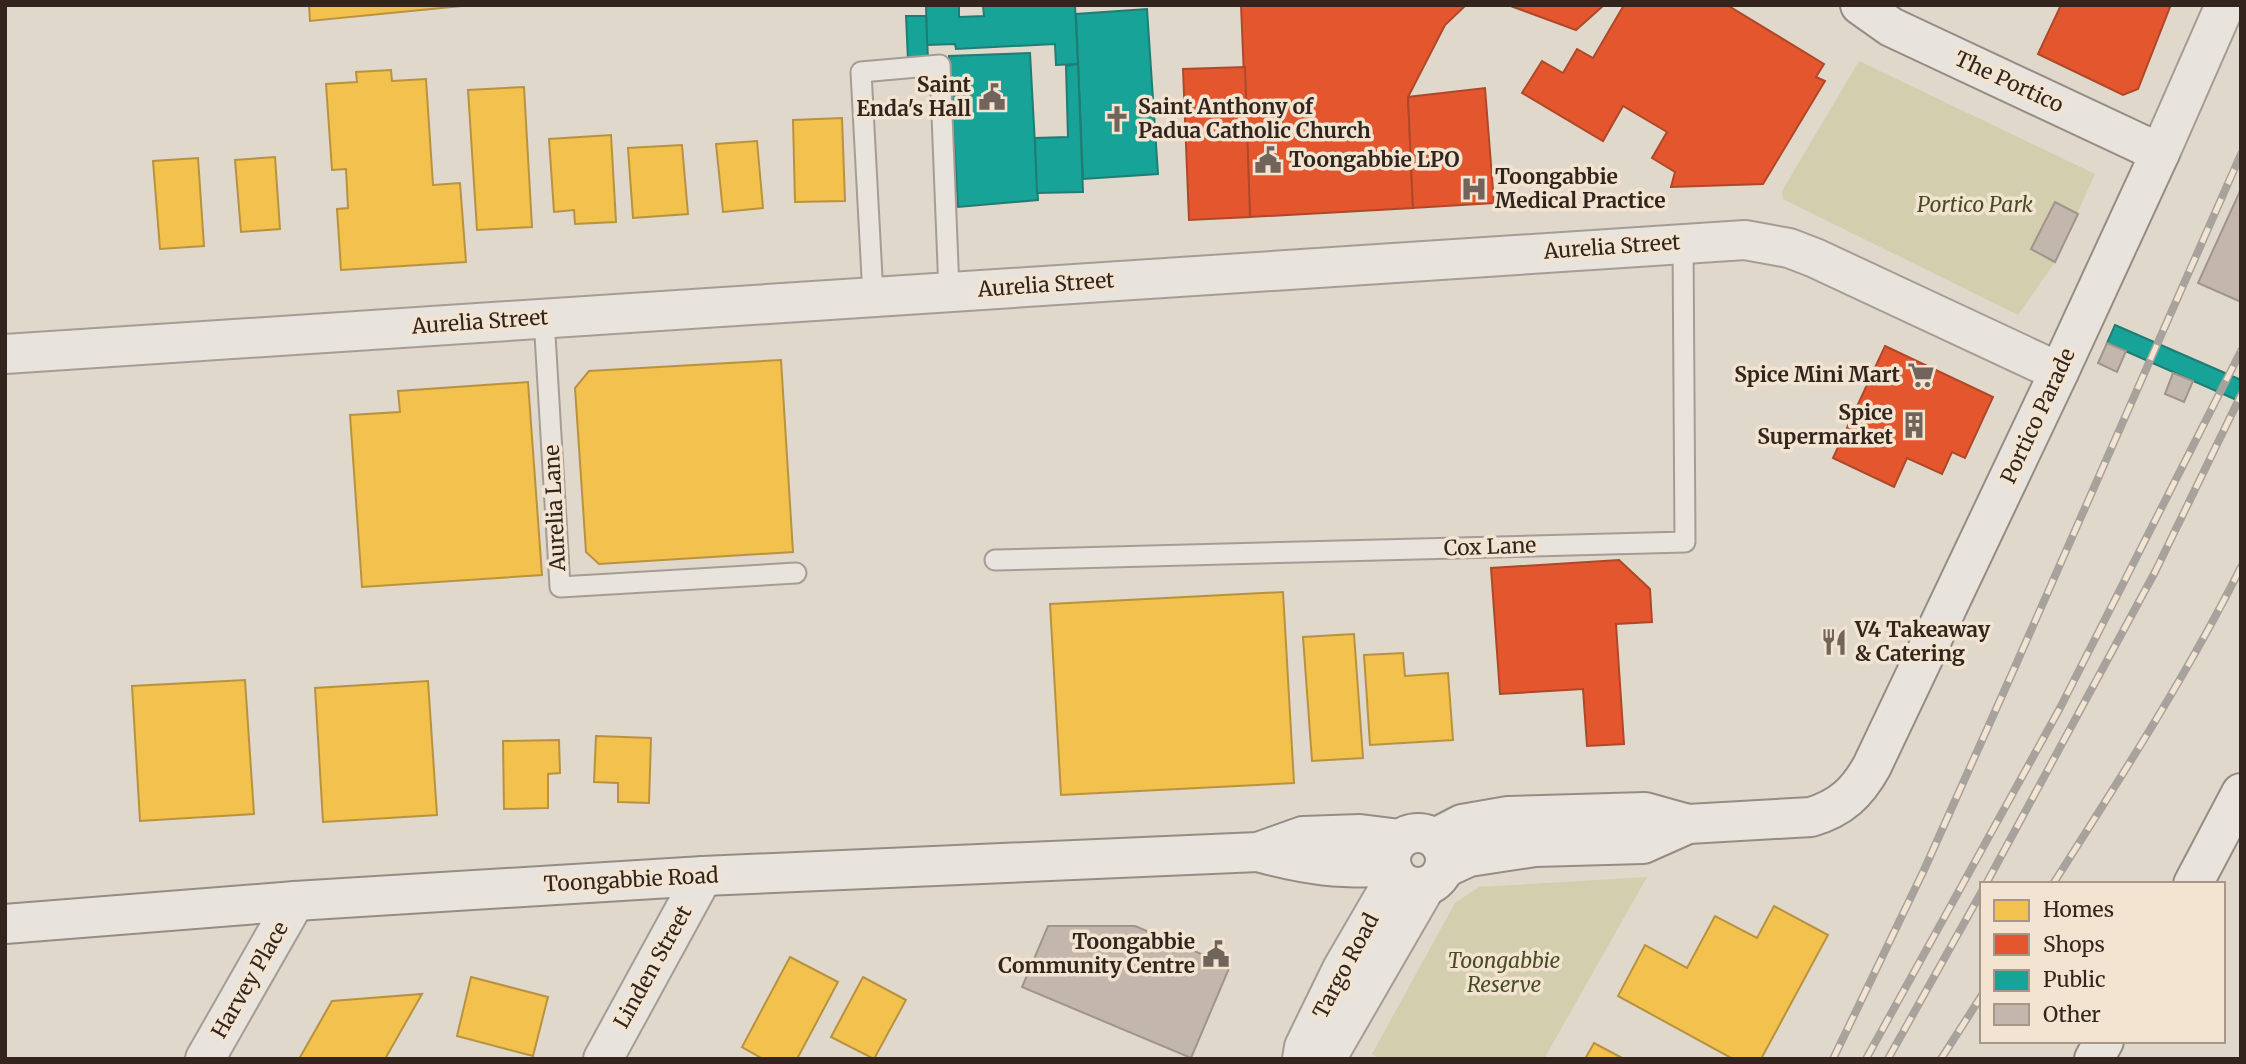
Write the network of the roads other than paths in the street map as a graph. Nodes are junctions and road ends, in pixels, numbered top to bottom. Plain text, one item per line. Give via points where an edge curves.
1 (1860, 5) edge
2 (2225, 5) edge
3 (2160, 153) junction
4 (1683, 242) junction
5 (949, 291) junction
6 (873, 296) junction
7 (544, 318) junction
8 (5, 354) edge
9 (2059, 372) junction
10 (995, 560) dead end
11 (796, 573) dead end
12 (2241, 793) edge
13 (1830, 812) joint
14 (1416, 862) junction
15 (703, 876) junction
16 (2194, 882) edge
17 (295, 901) junction
18 (5, 924) edge
19 (2103, 1043) edge
20 (205, 1059) edge
21 (603, 1059) edge
22 (1302, 1059) edge
23 (1326, 1059) edge
24 (2094, 1059) edge

1 - 3 street, The Portico via 1891,27
2 - 3 street, Portico Parade
3 - 9 street, Portico Parade
4 - 5 street, Aurelia Street
4 - 9 street, Aurelia Street via 1745,240 1789,248
4 - 10 lane, Cox Lane via 1685,542
5 - 6 street, Aurelia Street
5 - 6 lane via 940,65 862,72
6 - 7 street, Aurelia Street
7 - 8 street, Aurelia Street
7 - 11 lane, Aurelia Lane via 559,587
9 - 13 street, Portico Parade via 1872,766 1862,784
12 - 16 street
13 - 14 street, Toongabbie Road via 1688,824 1643,844 1535,847
14 - 15 street, Toongabbie Road via 1360,834 1303,836 1258,852
14 - 22 street, Targo Road via 1342,969
14 - 23 street, Targo Road
15 - 17 street, Toongabbie Road
15 - 21 street, Linden Street
17 - 18 street, Toongabbie Road
17 - 20 street, Harvey Place
19 - 24 street

